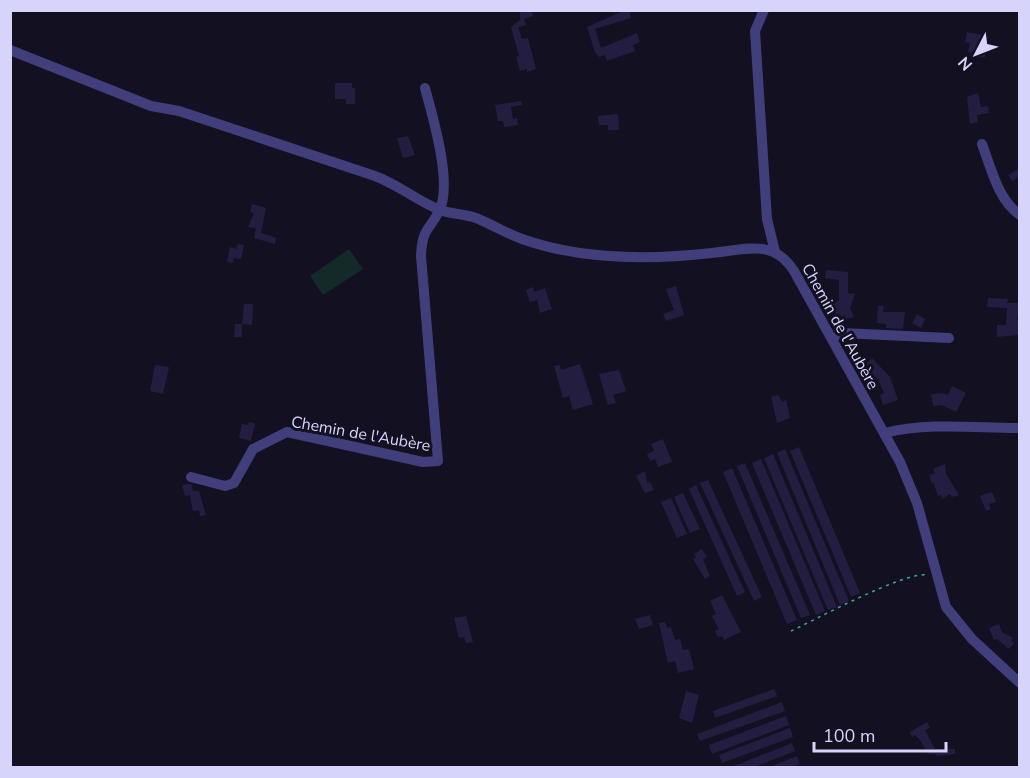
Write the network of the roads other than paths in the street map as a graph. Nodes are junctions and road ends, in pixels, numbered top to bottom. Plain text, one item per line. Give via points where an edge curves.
1 (764, 10) edge
2 (10, 50) edge
3 (425, 88) dead end
4 (982, 144) dead end
5 (440, 210) junction
6 (1020, 215) edge
7 (775, 252) junction
8 (832, 338) junction
9 (949, 338) dead end
10 (1020, 428) edge
11 (885, 433) junction
12 (191, 477) dead end
13 (1020, 683) edge

1 - 7 street via 755,31 767,219
2 - 5 street via 151,106 179,111 395,183
3 - 5 street via 443,170
4 - 6 street via 1001,193
5 - 7 street via 476,218 522,239 575,252 673,256 759,248
5 - 12 street, Chemin de l'Aubère via 421,239 438,461 423,462 287,432 253,449 234,483 225,486
7 - 8 street, Chemin de l'Aubère via 788,263
8 - 9 street via 842,333
8 - 11 street, Chemin de l'Aubère
10 - 11 street via 908,427
11 - 13 street, Chemin de l'Aubère via 917,503 940,594 952,618

